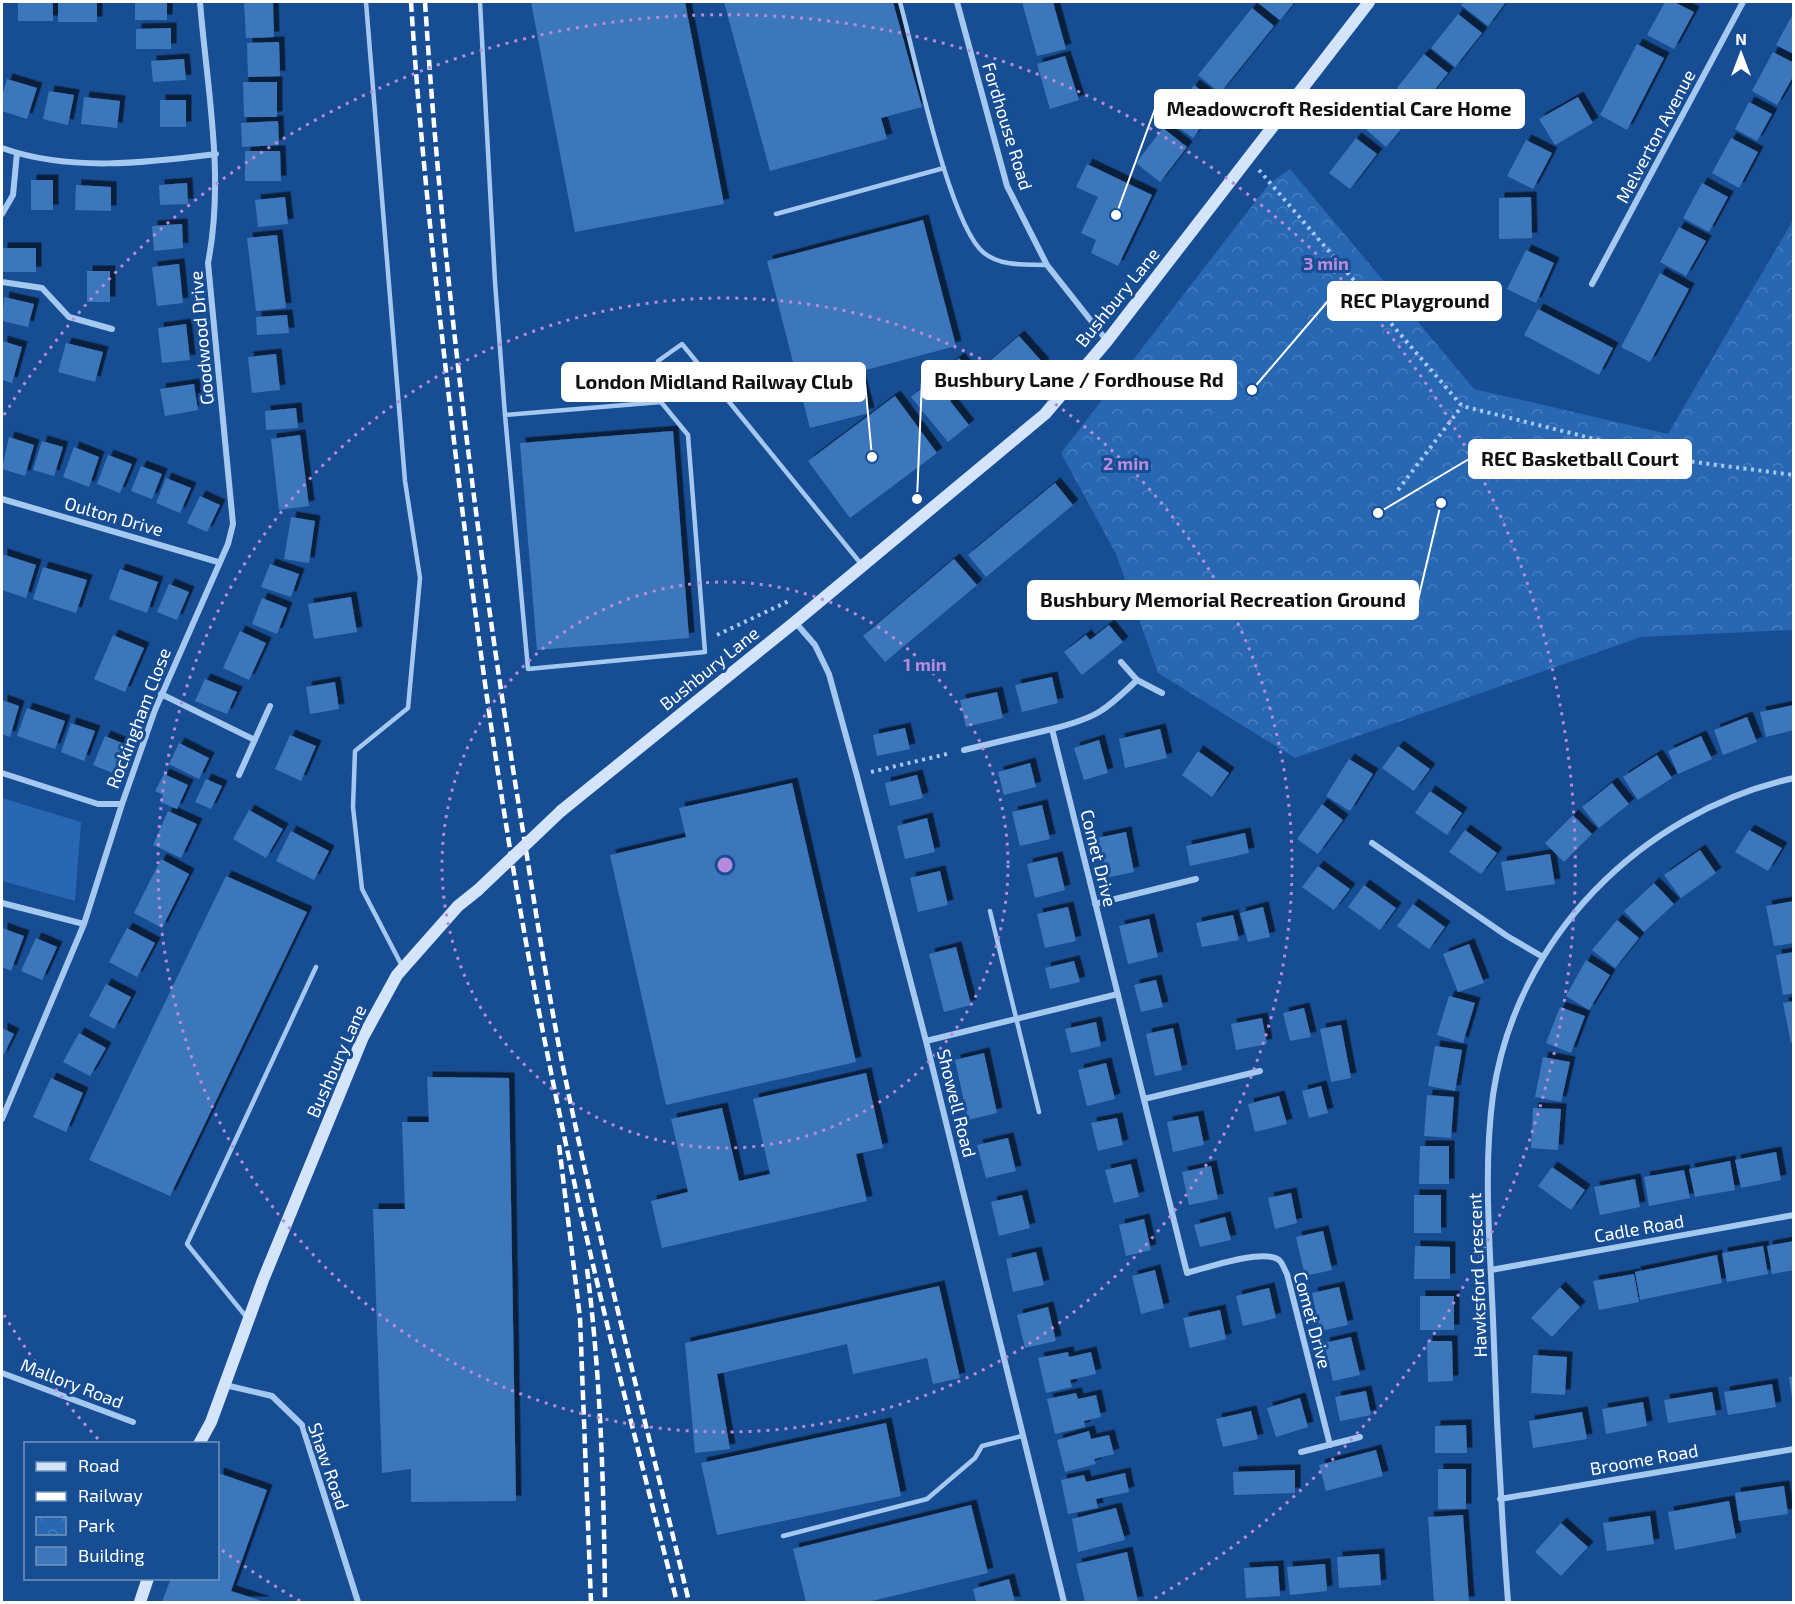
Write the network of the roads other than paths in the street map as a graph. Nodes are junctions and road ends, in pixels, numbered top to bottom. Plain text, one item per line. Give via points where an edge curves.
1 (200, 2) edge
2 (366, 2) edge
3 (480, 2) edge
4 (900, 2) edge
5 (957, 2) edge
6 (1369, 2) edge
7 (1743, 2) edge
8 (2, 148) edge
9 (17, 153) junction
10 (216, 154) junction
11 (944, 168) junction
12 (2, 214) edge
13 (776, 214) dead end
14 (1047, 264) junction
15 (2, 282) edge
16 (1592, 284) dead end
17 (112, 329) dead end
18 (1107, 341) junction
19 (661, 402) junction
20 (505, 415) junction
21 (2, 499) edge
22 (218, 562) junction
23 (862, 565) junction
24 (795, 622) junction
25 (1121, 662) dead end
26 (1137, 680) junction
27 (1162, 693) dead end
28 (161, 694) junction
29 (270, 706) dead end
30 (1052, 729) junction
31 (255, 740) junction
32 (964, 750) road end
33 (2, 773) edge
34 (239, 775) dead end
35 (1794, 778) edge
36 (122, 804) junction
37 (1372, 843) dead end
38 (1196, 879) dead end
39 (2, 903) edge
40 (1095, 904) junction
41 (990, 911) dead end
42 (84, 924) junction
43 (1544, 957) junction
44 (316, 967) dead end
45 (403, 968) junction
46 (1118, 994) junction
47 (1016, 1018) junction
48 (926, 1041) junction
49 (1260, 1071) dead end
50 (1144, 1099) junction
51 (1039, 1112) dead end
52 (2, 1119) edge
53 (1794, 1215) edge
54 (1491, 1270) junction
55 (249, 1319) junction
56 (2, 1372) edge
57 (224, 1385) junction
58 (133, 1422) dead end
59 (1022, 1436) junction
60 (1360, 1437) dead end
61 (200, 1442) edge
62 (1330, 1445) junction
63 (1794, 1449) edge
64 (1300, 1452) dead end
65 (1500, 1499) junction
66 (783, 1536) dead end
67 (147, 1580) edge
68 (140, 1602) edge
69 (358, 1602) edge
70 (1064, 1602) edge
71 (1508, 1602) edge

1 - 10 street, Goodwood Drive
2 - 45 lane via 405,481 420,578 408,708 355,751 353,807 362,890
3 - 20 lane
4 - 11 lane
5 - 14 street, Fordhouse Road via 1007,186
6 - 18 street, Bushbury Lane
7 - 16 street, Melverton Avenue
8 - 9 street
9 - 10 street via 87,164
9 - 12 street via 13,195
10 - 22 street, Goodwood Drive via 215,229 208,263 233,524
11 - 13 lane
11 - 14 lane via 974,244 986,255 1006,263
14 - 18 street, Fordhouse Road
15 - 17 street via 42,288 69,316
18 - 23 street, Bushbury Lane via 1045,414
19 - 20 lane
19 - 20 lane via 688,435 705,652 528,669
19 - 23 lane via 658,361 682,344
21 - 22 street, Oulton Drive
22 - 28 street, Rockingham Close
23 - 24 street, Bushbury Lane
24 - 45 street, Bushbury Lane, bridge via 561,811 458,906
24 - 48 street, Showell Road via 815,645 829,674
25 - 26 street
26 - 27 street
26 - 30 street via 1103,712
28 - 31 street
28 - 36 street, Rockingham Close
29 - 31 street
30 - 32 street
30 - 40 street, Comet Drive
31 - 34 street
33 - 36 street, Rockingham Close via 98,804
35 - 43 street, Hawksford Crescent via 1756,787 1707,807 1650,840 1607,876 1573,912
36 - 42 street
37 - 43 street
38 - 40 street
39 - 42 street
40 - 46 street, Comet Drive
41 - 47 lane
42 - 52 street
43 - 54 street, Hawksford Crescent via 1523,994 1494,1093 1489,1141
44 - 55 lane via 187,1244
45 - 55 street, Bushbury Lane via 363,1036
46 - 47 street
46 - 50 street, Comet Drive
47 - 48 street
47 - 51 lane
48 - 59 street, Showell Road
49 - 50 street
50 - 62 street, Comet Drive via 1186,1273 1256,1256 1280,1261 1287,1274
53 - 54 street, Cadle Road
54 - 65 street, Hawksford Crescent
55 - 57 street, Bushbury Lane
56 - 58 street, Mallory Road
57 - 61 street, Bushbury Lane
57 - 69 street, Shaw Road via 272,1396 302,1425
59 - 66 lane via 982,1446 975,1458 927,1499
59 - 70 street, Showell Road
60 - 62 street
62 - 64 street
63 - 65 street, Broome Road
65 - 71 street, Hawksford Crescent
67 - 68 street

